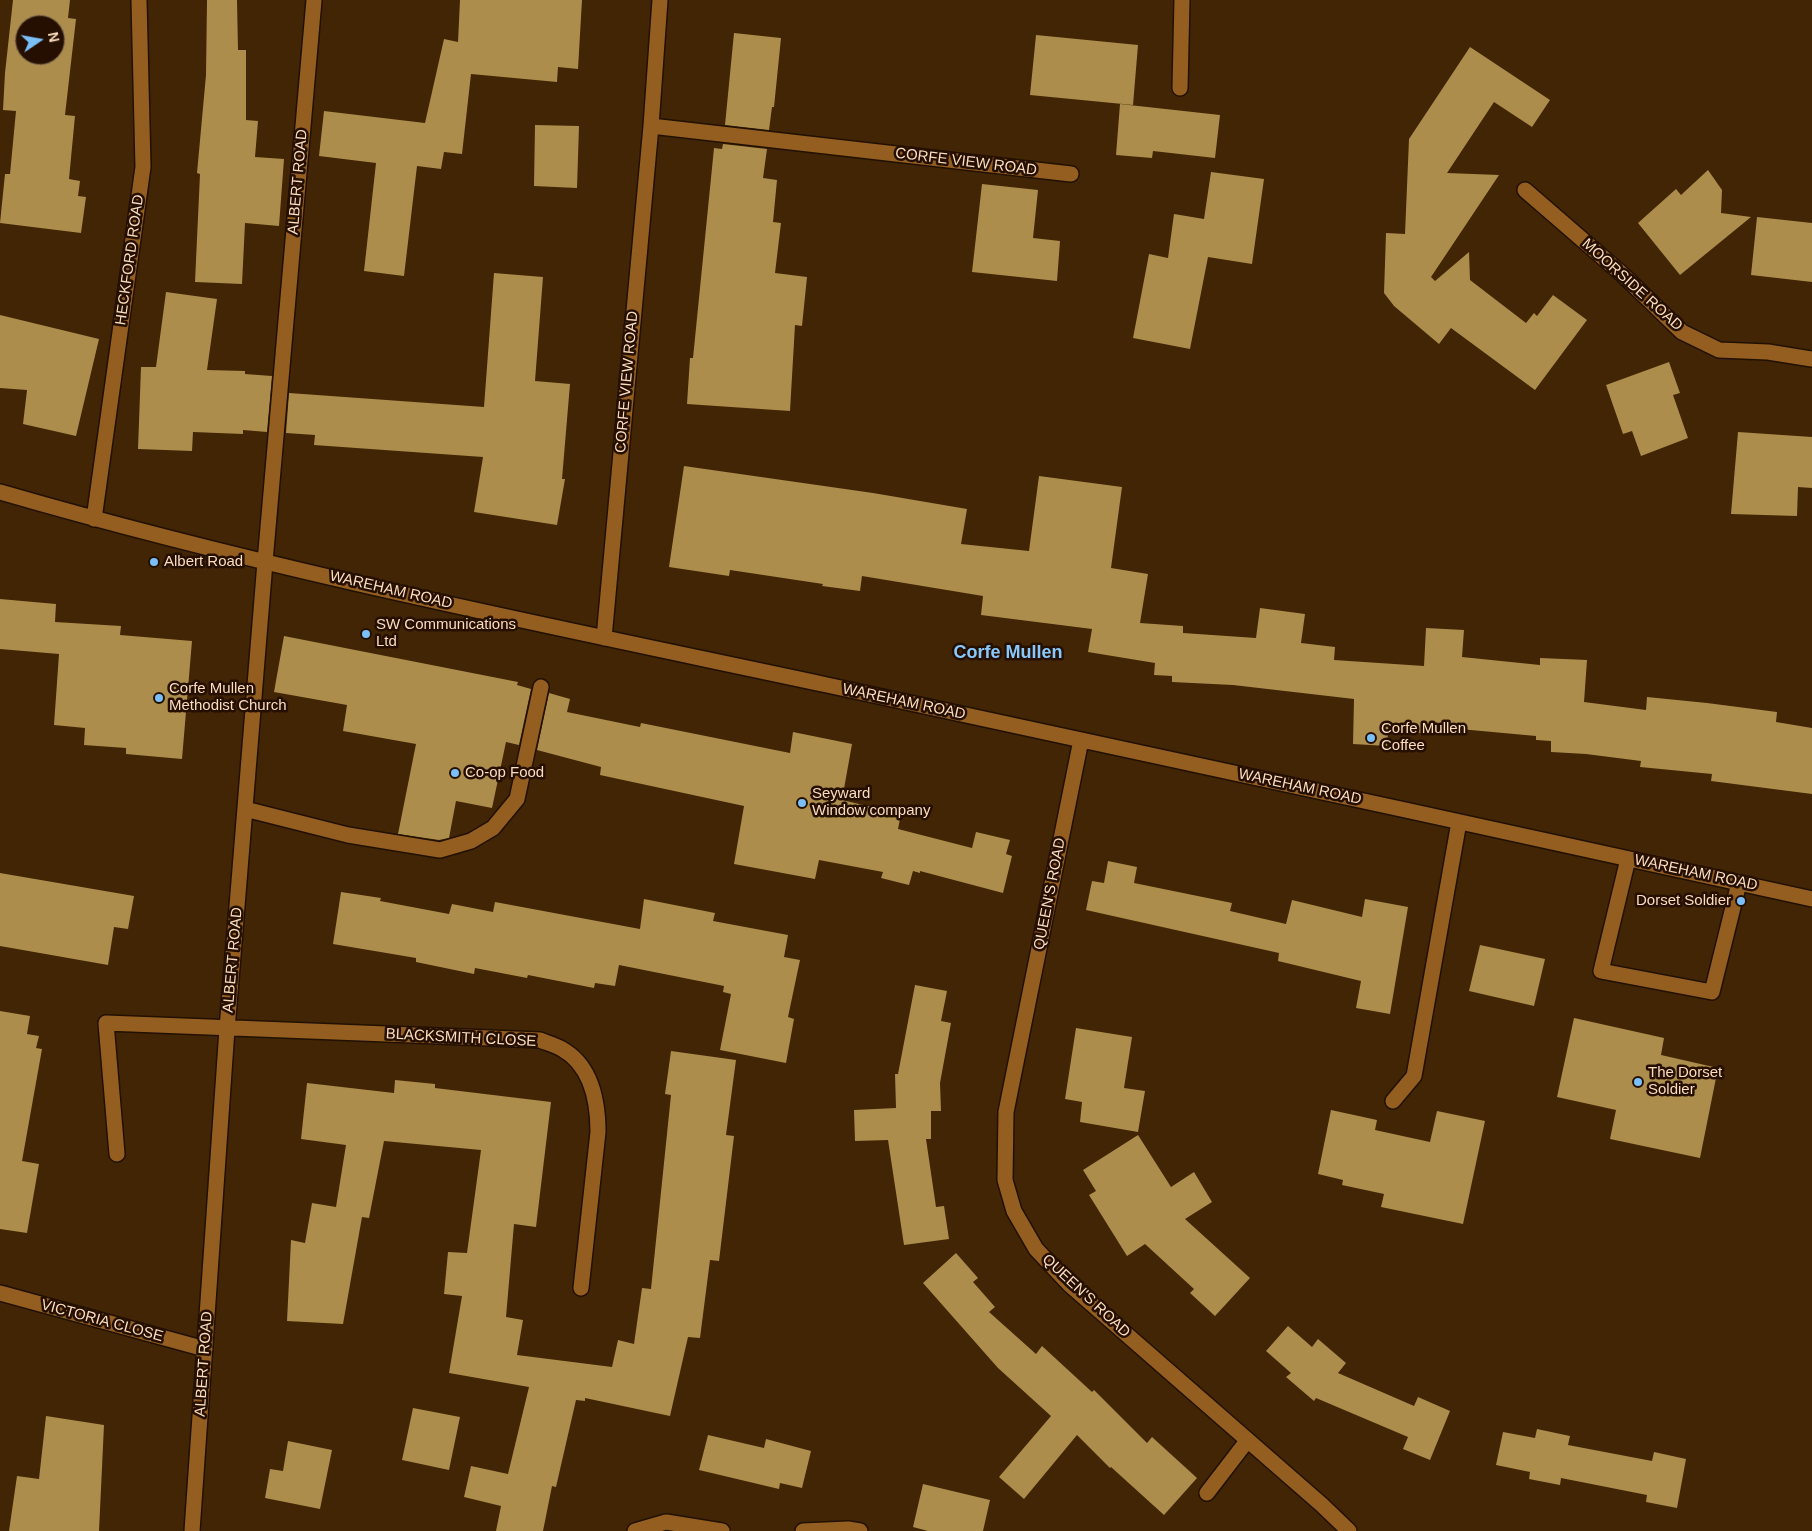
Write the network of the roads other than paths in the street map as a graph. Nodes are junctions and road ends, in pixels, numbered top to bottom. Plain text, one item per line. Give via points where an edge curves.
1 (139, 0) edge
2 (314, 0) edge
3 (660, 0) edge
4 (1182, 0) edge
5 (1180, 88) dead end
6 (651, 126) junction
7 (1072, 174) dead end
8 (1525, 190) dead end
9 (1812, 359) edge
10 (0, 492) edge
11 (94, 519) junction
12 (265, 562) junction
13 (604, 638) junction
14 (541, 687) dead end
15 (1081, 740) junction
16 (245, 809) junction
17 (1459, 822) junction
18 (1628, 859) junction
19 (1740, 883) junction
20 (1812, 899) edge
21 (227, 1029) junction
22 (1393, 1101) dead end
23 (118, 1154) dead end
24 (581, 1288) dead end
25 (0, 1293) edge
26 (205, 1350) junction
27 (1247, 1441) junction
28 (1207, 1492) dead end
29 (192, 1531) edge
30 (635, 1531) edge
31 (722, 1531) edge
32 (803, 1531) edge
33 (860, 1531) edge
34 (1349, 1531) edge

1 - 11 street, HECKFORD ROAD via 143,167
2 - 12 street, ALBERT ROAD
3 - 6 street, CORFE VIEW ROAD
4 - 5 street
6 - 7 street, CORFE VIEW ROAD
6 - 13 street, CORFE VIEW ROAD
8 - 9 street, MOORSIDE ROAD via 1622,274 1682,332 1719,350 1768,352
10 - 11 street, WAREHAM ROAD
11 - 12 street, WAREHAM ROAD
12 - 13 street, WAREHAM ROAD
12 - 16 street, ALBERT ROAD
13 - 15 street, WAREHAM ROAD
14 - 16 street via 517,799 494,828 471,841 440,850 348,835
15 - 17 street, WAREHAM ROAD
15 - 27 street, QUEEN'S ROAD via 1006,1112 1005,1180 1014,1211 1042,1256 1070,1285
16 - 21 street, ALBERT ROAD
17 - 18 street, WAREHAM ROAD
17 - 22 street via 1414,1076
18 - 19 street, WAREHAM ROAD
18 - 19 street via 1601,971 1712,992
19 - 20 street, WAREHAM ROAD
21 - 23 street, BLACKSMITH CLOSE via 106,1023
21 - 24 street, BLACKSMITH CLOSE via 540,1040 562,1049 577,1060 587,1075 598,1109
21 - 26 street, ALBERT ROAD
25 - 26 street, VICTORIA CLOSE
26 - 29 street, ALBERT ROAD
27 - 28 street
27 - 34 street, QUEEN'S ROAD
30 - 31 street via 666,1522
32 - 33 street

